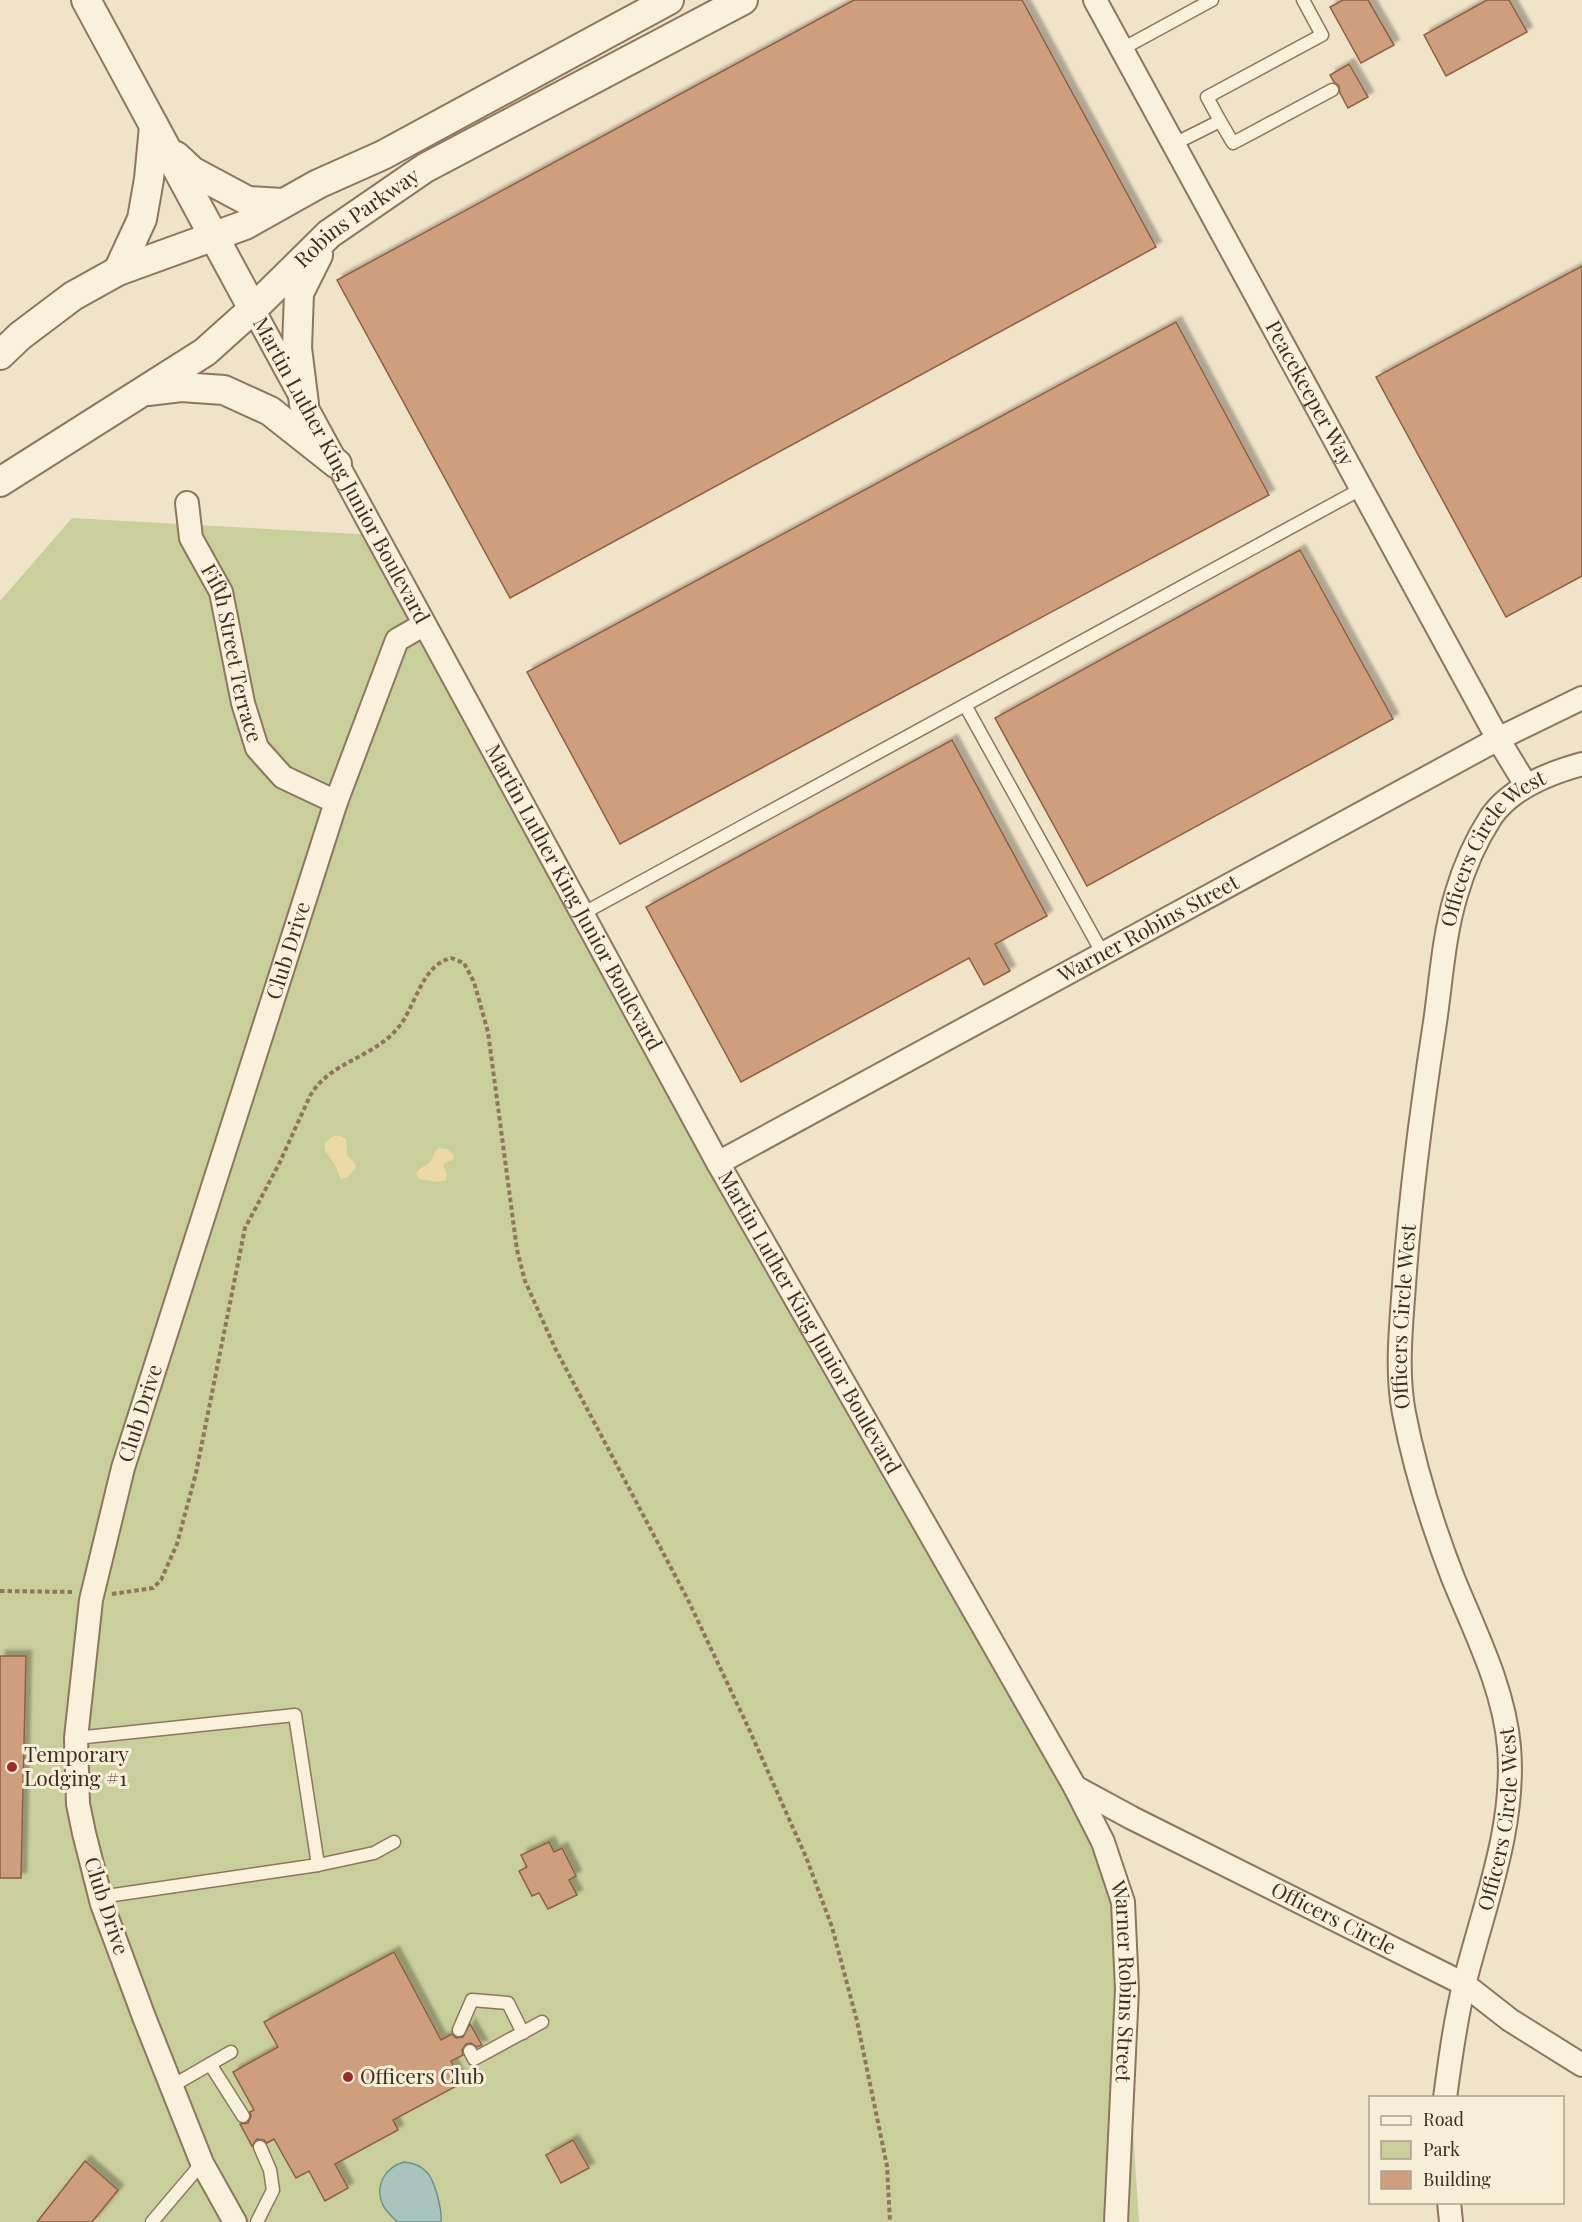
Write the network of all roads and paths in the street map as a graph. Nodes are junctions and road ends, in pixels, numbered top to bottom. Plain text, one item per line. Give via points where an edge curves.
1 (86, 0) edge
2 (669, 0) edge
3 (743, 0) edge
4 (1095, 0) edge
5 (1212, 0) edge
6 (1303, 0) edge
7 (1122, 49) junction
8 (1332, 90) dead end
9 (1220, 121) junction
10 (160, 136) junction
11 (1174, 144) junction
12 (283, 203) junction
13 (329, 234) junction
14 (214, 236) junction
15 (118, 271) junction
16 (253, 309) junction
17 (0, 355) edge
18 (143, 392) junction
19 (304, 404) junction
20 (337, 464) junction
21 (0, 482) edge
22 (1361, 489) junction
23 (187, 503) dead end
24 (423, 625) junction
25 (1582, 698) edge
26 (965, 705) junction
27 (1498, 739) junction
28 (1582, 764) edge
29 (1526, 785) junction
30 (336, 802) junction
31 (582, 914) junction
32 (1103, 954) junction
33 (718, 1163) junction
34 (0, 1591) edge
35 (93, 1593) junction
36 (76, 1738) junction
37 (1075, 1787) junction
38 (394, 1842) dead end
39 (318, 1864) junction
40 (100, 1897) junction
41 (1464, 1984) junction
42 (542, 2022) dead end
43 (459, 2030) dead end
44 (523, 2033) junction
45 (470, 2051) dead end
46 (231, 2052) dead end
47 (210, 2064) junction
48 (1582, 2066) edge
49 (172, 2086) junction
50 (1445, 2096) edge
51 (243, 2116) dead end
52 (260, 2147) dead end
53 (202, 2163) junction
54 (1449, 2204) edge
55 (152, 2222) edge
56 (235, 2222) edge
57 (256, 2222) edge
58 (890, 2222) edge
59 (1116, 2222) edge
60 (1451, 2222) edge

1 - 10 street, Martin Luther King Junior Boulevard
2 - 12 street, Robins Parkway via 383,155
3 - 13 street, Robins Parkway via 425,168
4 - 7 street, Peacekeeper Way
5 - 7 lane
6 - 9 lane via 1322,35 1207,97
7 - 11 street, Peacekeeper Way
8 - 9 lane via 1233,143
9 - 11 lane
10 - 12 street via 192,171 248,201
10 - 14 street, Martin Luther King Junior Boulevard
10 - 15 street via 142,219
11 - 22 street, Peacekeeper Way
12 - 14 street, Robins Parkway via 245,225
13 - 16 street, Robins Parkway
13 - 19 street via 299,293 297,348
14 - 15 street, Robins Parkway
14 - 16 street, Martin Luther King Junior Boulevard
15 - 17 street, Robins Parkway via 73,297
16 - 18 street, Robins Parkway via 205,352
16 - 19 street, Martin Luther King Junior Boulevard
18 - 20 street via 181,387 224,390 270,411
18 - 21 street, Robins Parkway
19 - 20 street, Martin Luther King Junior Boulevard
20 - 24 street, Martin Luther King Junior Boulevard
22 - 26 lane
22 - 27 street, Peacekeeper Way
23 - 30 street, Fifth Street Terrace via 191,538 221,592 256,748 283,777
24 - 30 street, Club Drive via 397,640
24 - 31 street, Martin Luther King Junior Boulevard
25 - 27 street, Warner Robins Street
26 - 31 lane
26 - 32 lane
27 - 29 street, Peacekeeper Way
27 - 32 street, Warner Robins Street
28 - 29 street, Officers Circle West
29 - 41 street, Officers Circle West via 1494,813 1469,855 1444,946 1414,1170 1398,1358 1403,1408 1421,1487 1498,1691 1509,1746 1510,1797 1490,1893
30 - 35 street, Club Drive via 127,1456
31 - 33 street, Martin Luther King Junior Boulevard
32 - 33 street, Warner Robins Street
33 - 37 street, Martin Luther King Junior Boulevard
34 - 35 path
35 - 36 street, Club Drive
35 - 58 path via 121,1594 153,1588 169,1564 196,1473 245,1228 316,1086 335,1069 370,1052 398,1029 436,964 451,958 464,963 474,982 488,1032 517,1250 525,1281 555,1348 720,1665 806,1857 832,1928 857,2021 887,2166
36 - 39 lane via 295,1715
36 - 40 street, Club Drive via 78,1804
37 - 41 street, Officers Circle
37 - 59 street, Warner Robins Street via 1104,1842 1123,1902 1127,1989
38 - 39 lane via 374,1853
39 - 40 lane
40 - 49 street, Club Drive
41 - 48 street, Officers Circle via 1510,2020
41 - 50 street, Officers Circle West
42 - 44 lane
43 - 44 lane via 472,2000 508,2003
44 - 45 lane via 474,2059
46 - 47 lane
47 - 49 lane
47 - 51 lane
49 - 53 street, Club Drive
52 - 57 lane via 273,2190
53 - 55 lane
53 - 56 street, Club Drive
54 - 60 street

